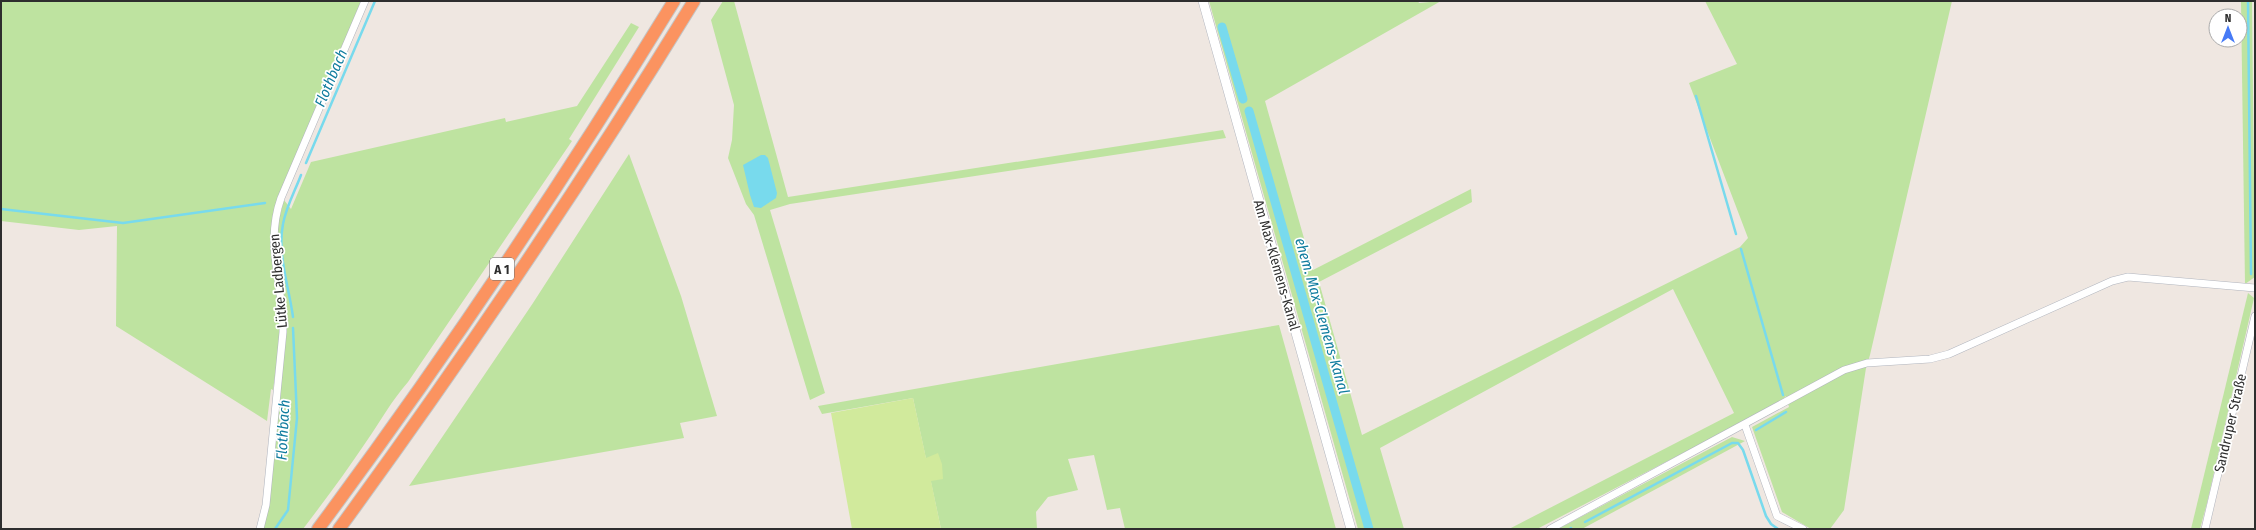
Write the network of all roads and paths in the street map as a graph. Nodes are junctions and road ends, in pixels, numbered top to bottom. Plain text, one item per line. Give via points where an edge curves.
1 (365, 1) edge
2 (674, 1) edge
3 (694, 1) edge
4 (1202, 1) edge
5 (2255, 288) edge
6 (2255, 316) edge
7 (1745, 424) junction
8 (260, 529) edge
9 (318, 529) edge
10 (339, 529) edge
11 (1351, 529) edge
12 (1550, 529) edge
13 (1803, 529) edge
14 (2205, 529) edge

1 - 8 street, Lütke Ladbergen via 281,198 274,223 274,250 283,312 283,332 266,505
2 - 9 highway, A 1 via 594,130 482,298
3 - 10 highway, A 1 via 512,284
4 - 11 main road, Am Max-Klemens-Kanal
5 - 7 street via 2123,278 1949,354 1930,359 1867,363 1844,370
6 - 14 street, Sandruper Straße
7 - 12 street
7 - 13 street via 1778,516

